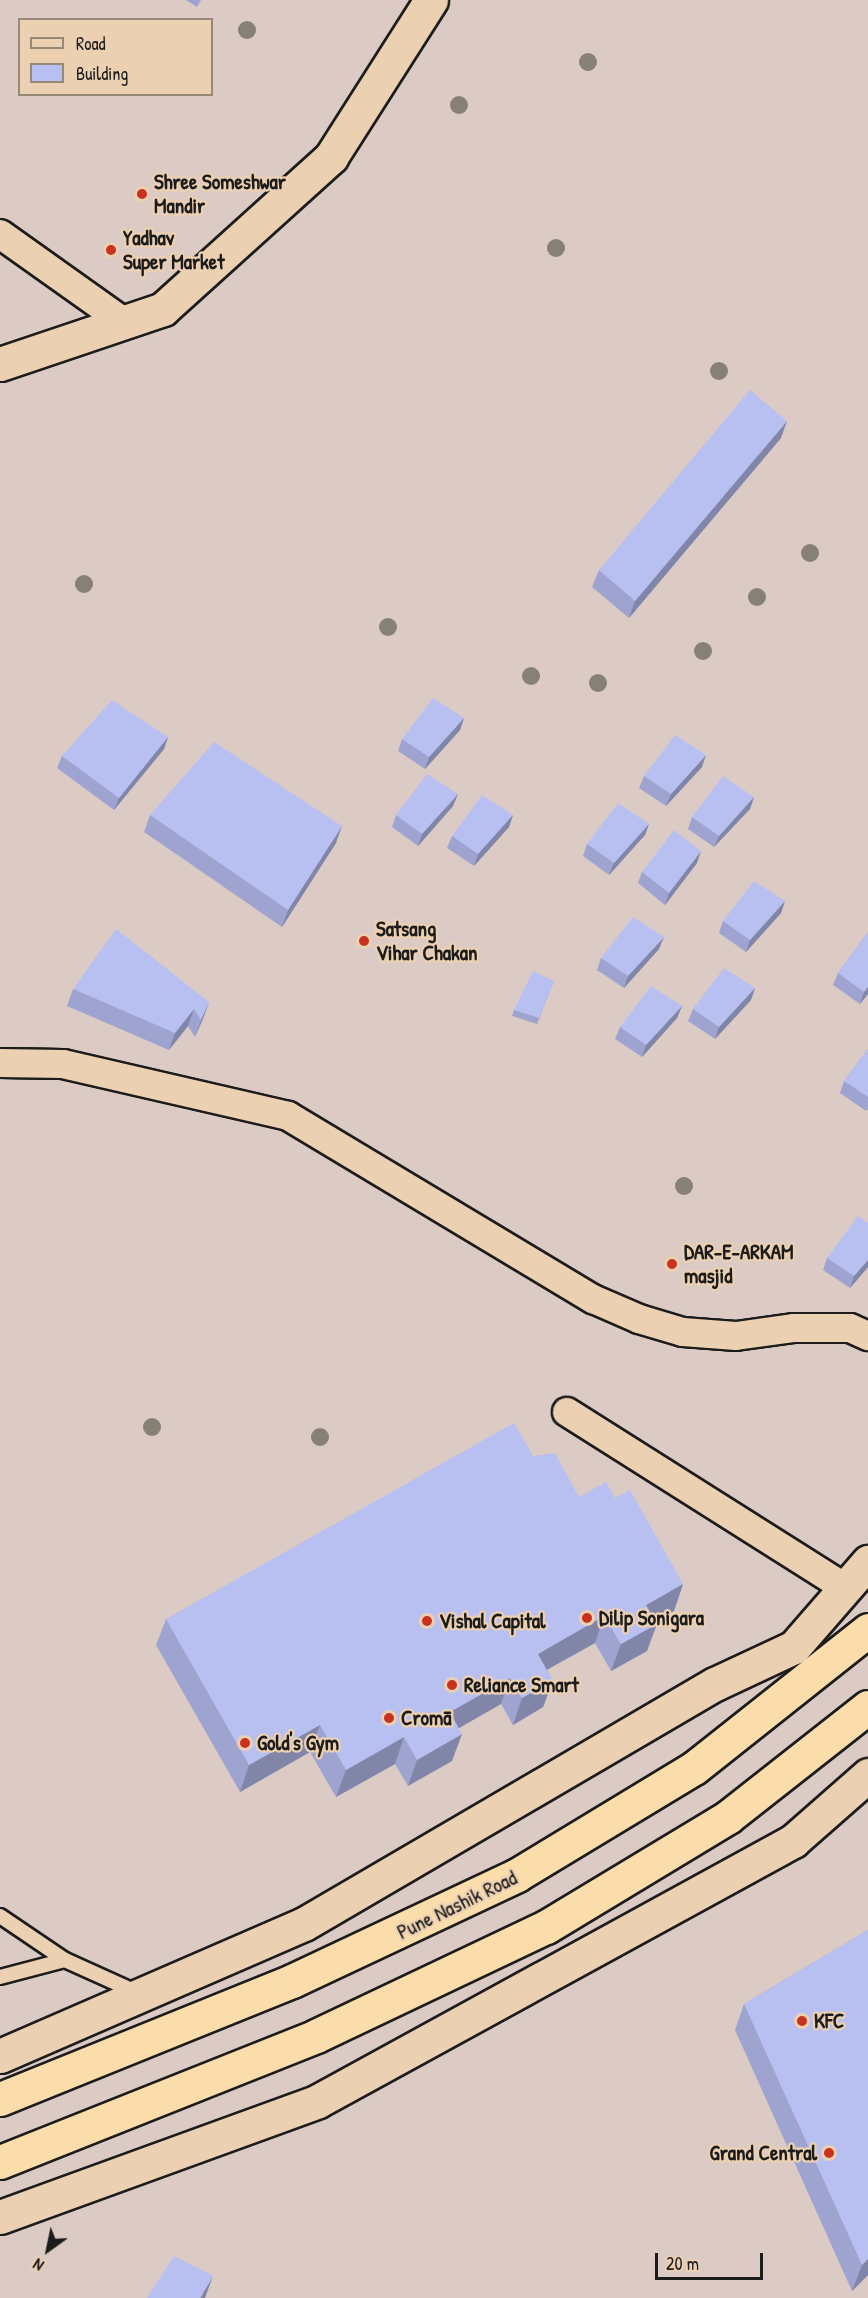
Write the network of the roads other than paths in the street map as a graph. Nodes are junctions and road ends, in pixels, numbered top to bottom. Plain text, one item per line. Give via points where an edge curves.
1 (430, 0) edge
2 (0, 234) edge
3 (124, 322) junction
4 (0, 364) edge
5 (0, 1063) edge
6 (868, 1336) edge
7 (567, 1412) dead end
8 (868, 1562) edge
9 (845, 1588) junction
10 (868, 1630) edge
11 (868, 1707) edge
12 (868, 1775) edge
13 (0, 1916) edge
14 (65, 1960) junction
15 (0, 1977) edge
16 (140, 1994) junction
17 (0, 2056) edge
18 (0, 2099) edge
19 (0, 2162) edge
20 (0, 2217) edge

1 - 3 street via 331,157 163,309
2 - 3 street
3 - 4 street
5 - 6 street via 63,1064 288,1116 593,1299 639,1319 683,1332 736,1336 794,1328 850,1328
7 - 9 street
8 - 9 street
9 - 16 street via 794,1647 715,1684 304,1924
10 - 18 highway, Pune Nashik Road via 694,1768 517,1875 292,1981
11 - 19 highway via 728,1817 546,1927 316,2036
12 - 20 street via 793,1841 318,2101
13 - 14 lane
14 - 15 lane
14 - 16 lane
16 - 17 street

